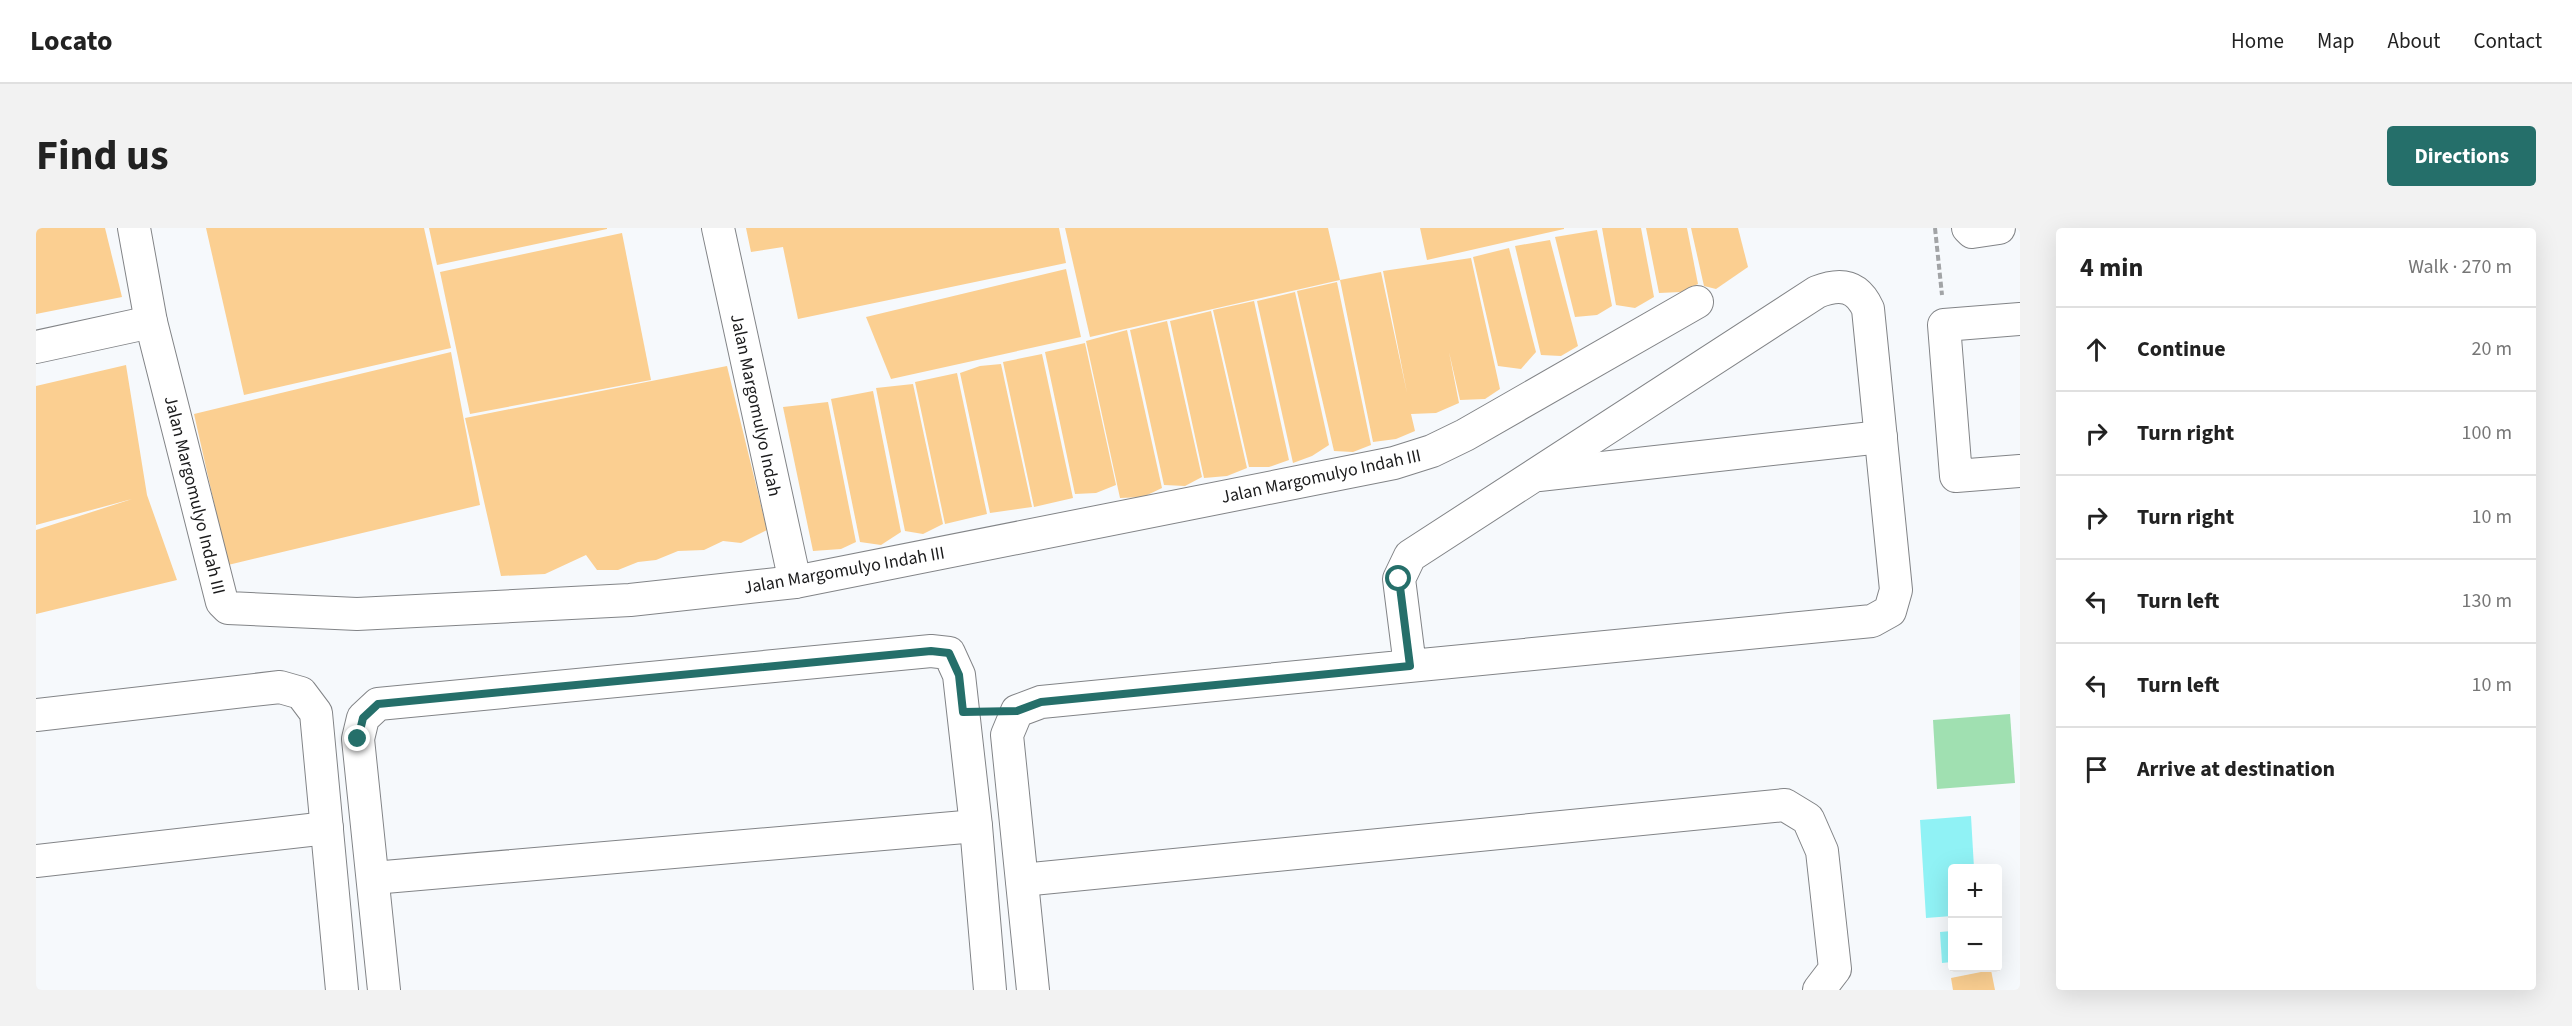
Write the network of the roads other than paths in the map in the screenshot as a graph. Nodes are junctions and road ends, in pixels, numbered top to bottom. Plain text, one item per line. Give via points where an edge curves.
1 (134, 228) edge
2 (718, 228) edge
3 (1968, 228) edge
4 (1999, 228) edge
5 (1697, 302) dead end
6 (2020, 319) edge
7 (151, 322) junction
8 (36, 347) edge
9 (1881, 437) junction
10 (2020, 471) edge
11 (1532, 476) junction
12 (795, 582) junction
13 (1410, 666) junction
14 (1017, 711) junction
15 (963, 712) junction
16 (36, 715) edge
17 (976, 826) junction
18 (327, 828) junction
19 (36, 861) edge
20 (373, 878) junction
21 (1022, 880) junction
22 (342, 990) edge
23 (384, 990) edge
24 (990, 990) edge
25 (1033, 990) edge
26 (1819, 990) edge

1 - 7 street, Jalan Margomulyo Indah III
2 - 12 street, Jalan Margomulyo Indah
3 - 4 street via 1972,232
5 - 12 street, Jalan Margomulyo Indah III via 1465,435 1394,464
6 - 10 street via 1944,325 1956,476
7 - 8 street
7 - 12 street, Jalan Margomulyo Indah III via 218,592 228,608 357,614 630,600
9 - 11 street
9 - 11 street via 1868,309 1863,297 1852,289 1831,287 1816,292
9 - 13 street via 1896,590 1890,611 1872,621
11 - 13 street via 1410,556 1399,579
13 - 14 street via 1041,702
14 - 15 street
14 - 21 street via 1007,735
15 - 17 street
15 - 20 street via 959,675 949,653 931,651 378,704 363,718 358,739
16 - 18 street via 280,687 301,693 316,713
17 - 20 street
17 - 24 street
18 - 19 street
18 - 22 street
20 - 23 street
21 - 25 street
21 - 26 street via 1785,805 1808,819 1822,851 1835,969

